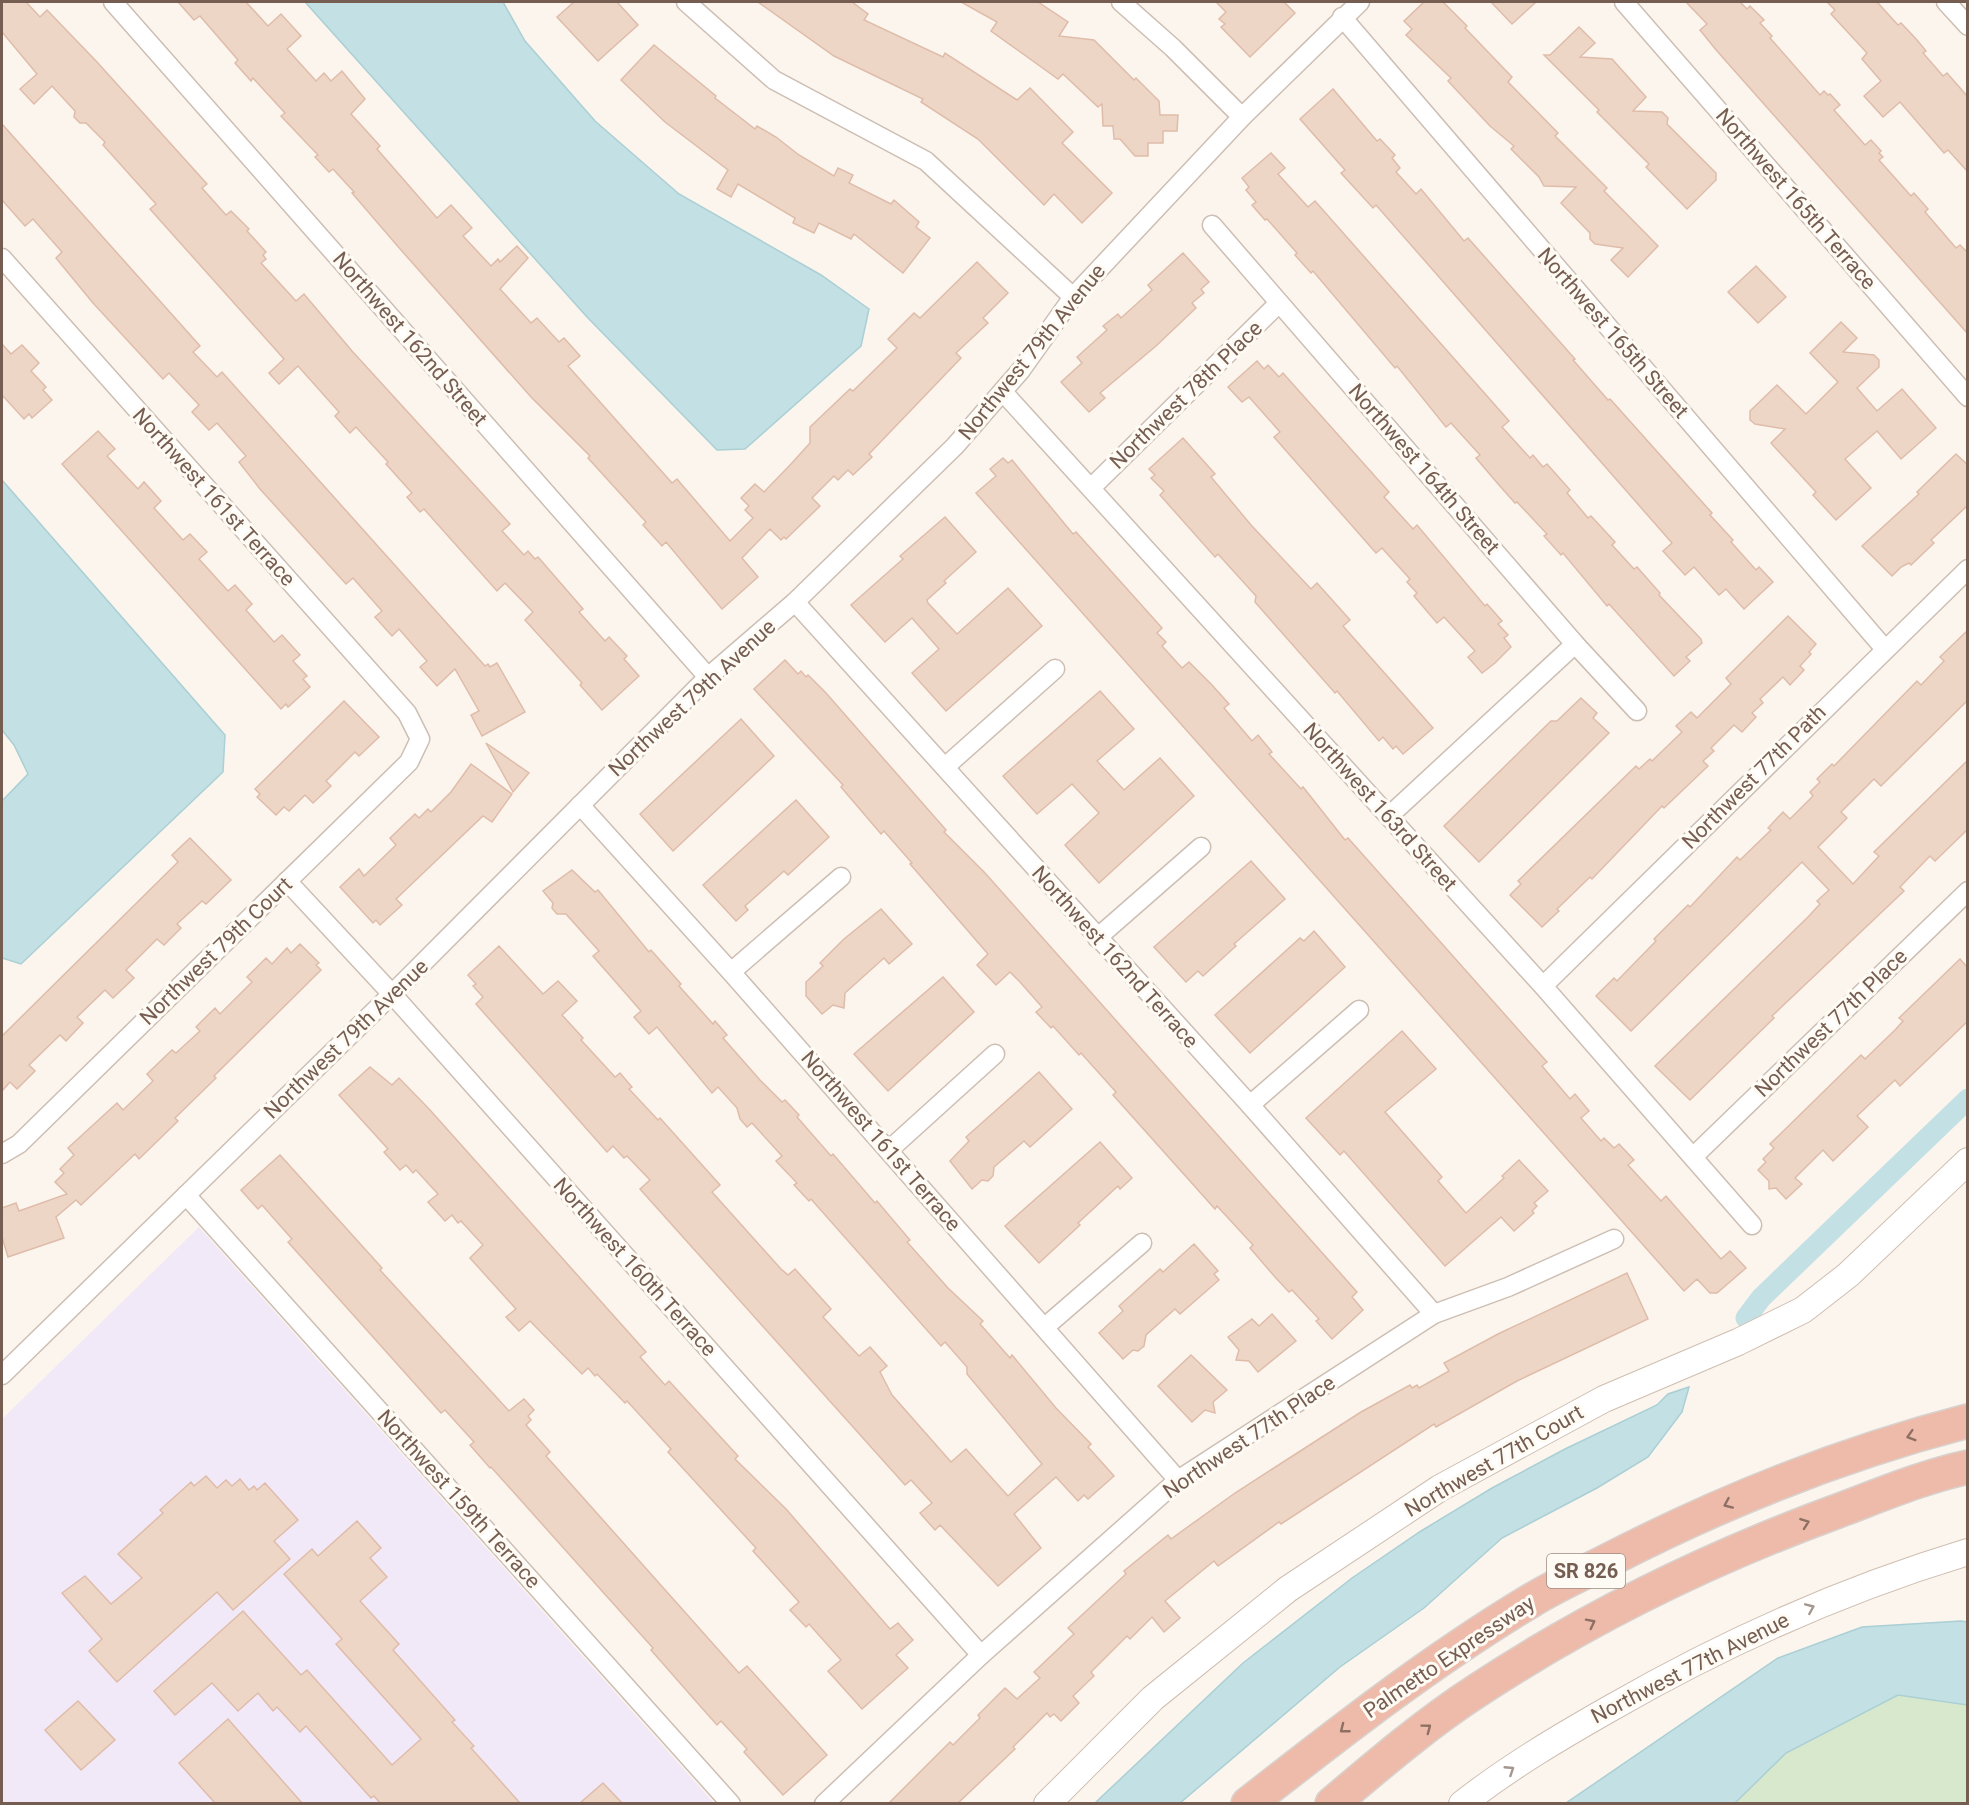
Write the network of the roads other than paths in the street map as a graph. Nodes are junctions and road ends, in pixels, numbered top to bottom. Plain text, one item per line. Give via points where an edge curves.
1 (113, 2) edge
2 (686, 2) edge
3 (1121, 2) edge
4 (1360, 2) edge
5 (1623, 2) edge
6 (1946, 2) edge
7 (1342, 17) junction
8 (1968, 26) edge
9 (1242, 117) junction
10 (1212, 225) dead end
11 (2, 258) edge
12 (1073, 297) junction
13 (1280, 303) junction
14 (1003, 392) junction
15 (1968, 397) edge
16 (1092, 487) junction
17 (1968, 569) edge
18 (795, 602) junction
19 (1575, 644) junction
20 (1884, 648) junction
21 (1055, 669) dead end
22 (708, 677) junction
23 (1637, 711) dead end
24 (420, 739) joint
25 (945, 767) junction
26 (580, 805) junction
27 (1389, 816) junction
28 (1201, 847) dead end
29 (841, 877) dead end
30 (287, 881) junction
31 (1968, 891) edge
32 (1097, 938) junction
33 (731, 972) junction
34 (1543, 986) junction
35 (392, 994) junction
36 (1359, 1010) dead end
37 (995, 1054) dead end
38 (1250, 1105) junction
39 (889, 1150) junction
40 (2, 1154) edge
41 (1694, 1156) junction
42 (1968, 1161) edge
43 (186, 1195) junction
44 (1752, 1225) dead end
45 (1614, 1239) dead end
46 (1142, 1243) dead end
47 (1434, 1314) junction
48 (1045, 1327) junction
49 (2, 1375) edge
50 (1968, 1421) edge
51 (1968, 1467) edge
52 (1178, 1480) junction
53 (1968, 1552) edge
54 (981, 1655) junction
55 (731, 1803) edge
56 (824, 1803) edge
57 (1047, 1803) edge
58 (1248, 1803) edge
59 (1332, 1803) edge
60 (1462, 1803) edge

1 - 22 street, Northwest 162nd Street
2 - 12 street via 774,80 926,161
3 - 9 street
4 - 7 street, Northwest 79th Avenue
5 - 15 street, Northwest 165th Terrace
6 - 8 street
7 - 9 street, Northwest 79th Avenue
7 - 20 street, Northwest 165th Street
9 - 12 street, Northwest 79th Avenue
10 - 13 street, Northwest 164th Street
11 - 24 street, Northwest 161st Terrace via 407,713
12 - 14 street, Northwest 79th Avenue
13 - 16 street, Northwest 78th Place
13 - 19 street, Northwest 164th Street
14 - 16 street, Northwest 163rd Street
14 - 18 street, Northwest 79th Avenue via 955,447
16 - 27 street, Northwest 163rd Street
17 - 20 street, Northwest 77th Path
18 - 22 street, Northwest 79th Avenue
18 - 25 street, Northwest 162nd Terrace
19 - 23 street, Northwest 164th Street
19 - 27 street
20 - 34 street, Northwest 77th Path
21 - 25 street
22 - 26 street, Northwest 79th Avenue
24 - 30 street, Northwest 79th Court via 409,762
25 - 32 street, Northwest 162nd Terrace
26 - 33 street, Northwest 161st Terrace
26 - 35 street, Northwest 79th Avenue
27 - 34 street, Northwest 163rd Street
28 - 32 street
29 - 33 street
30 - 35 street, Northwest 160th Terrace
30 - 40 street, Northwest 79th Court via 19,1144
31 - 41 street, Northwest 77th Place
32 - 38 street, Northwest 162nd Terrace
33 - 39 street, Northwest 161st Terrace
34 - 41 street, Northwest 163rd Street
35 - 43 street, Northwest 79th Avenue
35 - 54 street, Northwest 160th Terrace
36 - 38 street
37 - 39 street
38 - 47 street, Northwest 162nd Terrace
39 - 48 street, Northwest 161st Terrace
41 - 44 street, Northwest 163rd Street
42 - 57 street, Northwest 77th Court via 1848,1275 1803,1310 1604,1399 1440,1488 1288,1589 1153,1698
43 - 49 street, Northwest 79th Avenue
43 - 55 street, Northwest 159th Terrace
45 - 47 street, Northwest 77th Place via 1508,1287
46 - 48 street
47 - 52 street, Northwest 77th Place
48 - 52 street, Northwest 161st Terrace
50 -> 58 highway, Palmetto Expressway / SR 826 via 1832,1461 1756,1491 1649,1539 1533,1598 1357,1719
59 -> 51 highway, Palmetto Expressway / SR 826 via 1477,1691 1563,1637 1778,1533
52 - 54 street, Northwest 77th Place
60 -> 53 street, Northwest 77th Avenue via 1558,1738 1742,1637 1829,1599
54 - 56 street, Northwest 77th Place

